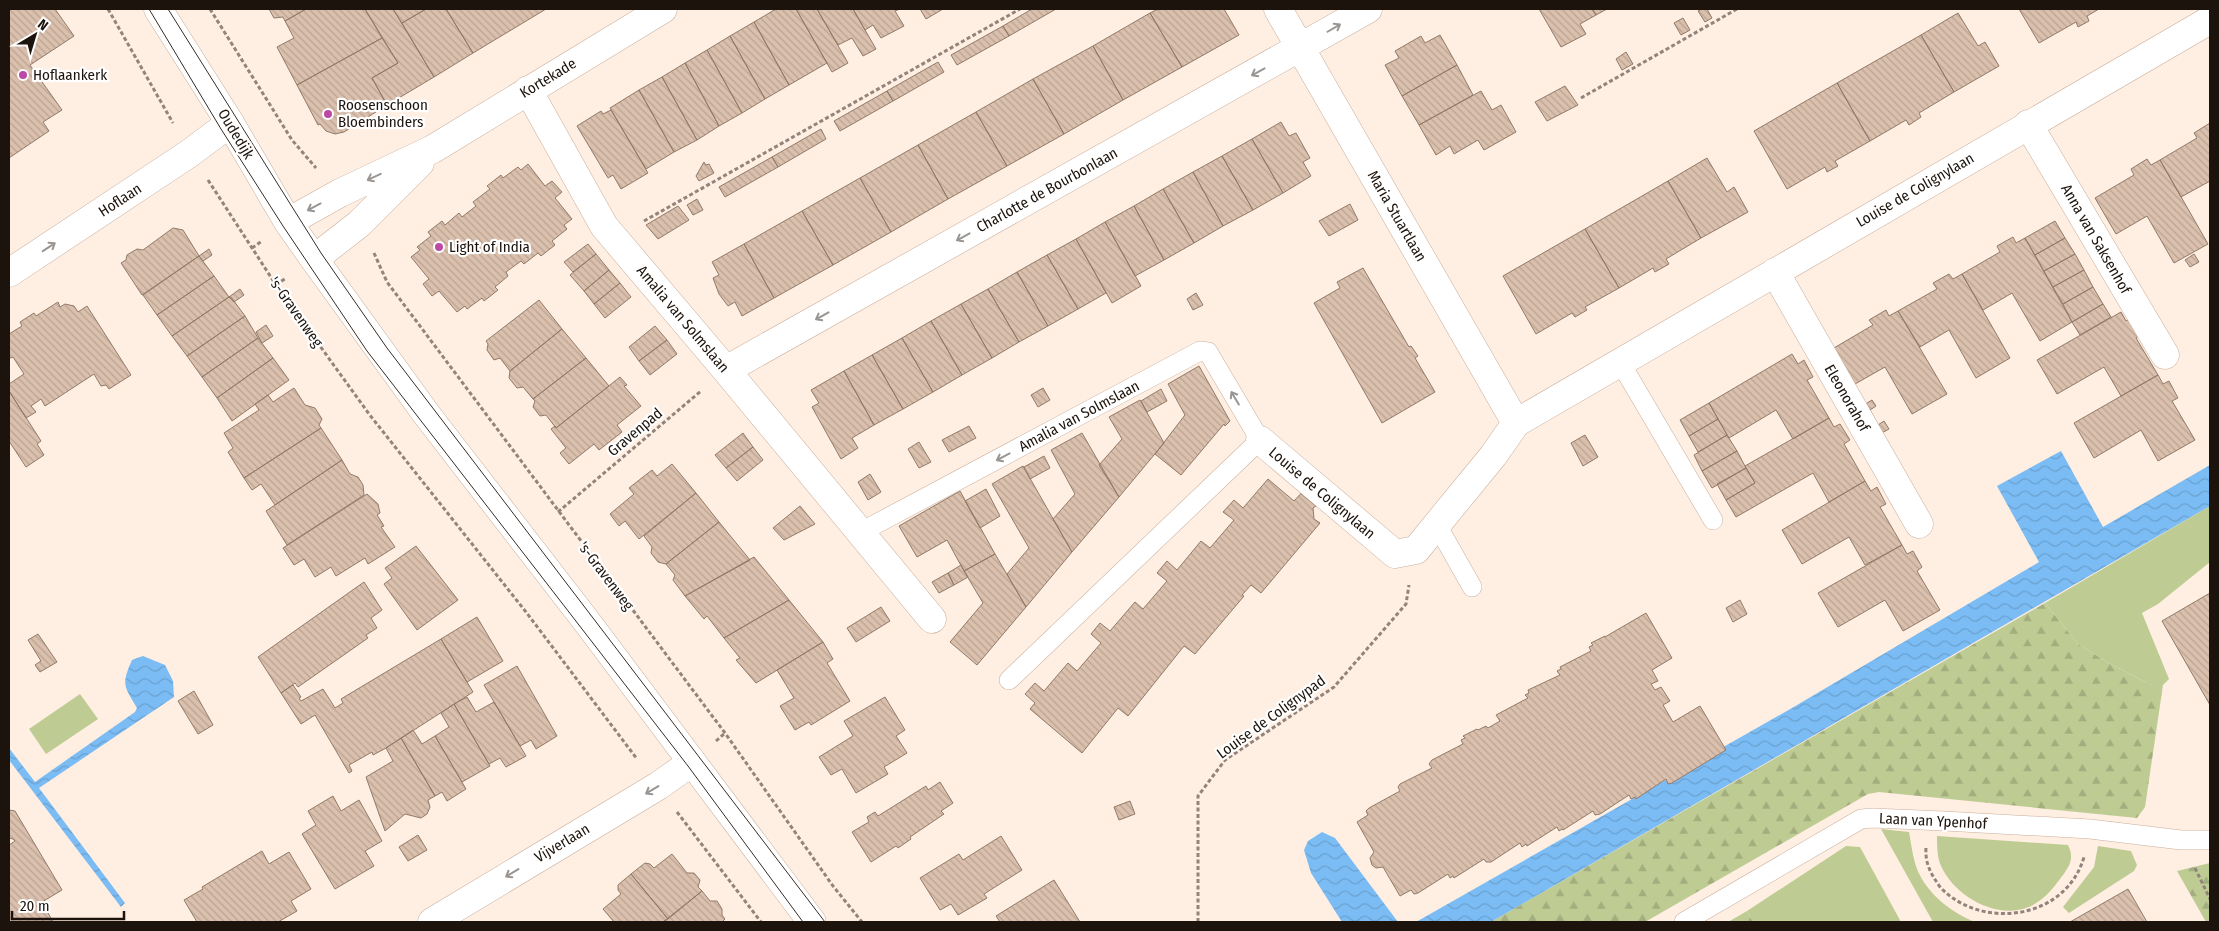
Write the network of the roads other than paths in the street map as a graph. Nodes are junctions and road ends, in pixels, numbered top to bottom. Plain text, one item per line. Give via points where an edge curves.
1 (158, 9) edge
2 (662, 9) edge
3 (1278, 9) edge
4 (1368, 9) edge
5 (2210, 20) edge
6 (1300, 48) junction
7 (528, 90) junction
8 (230, 123) junction
9 (2028, 124) junction
10 (433, 149) junction
11 (288, 222) junction
12 (314, 259) junction
13 (1775, 272) junction
14 (9, 274) edge
15 (2165, 355) dead end
16 (1620, 362) junction
17 (726, 370) junction
18 (1516, 423) junction
19 (1260, 440) junction
20 (1713, 520) dead end
21 (1919, 524) dead end
22 (1437, 525) junction
23 (861, 532) junction
24 (1472, 587) dead end
25 (932, 619) dead end
26 (1009, 680) dead end
27 (692, 762) junction
28 (2210, 840) edge
29 (432, 922) edge
30 (812, 922) edge
31 (1684, 922) edge

1 - 8 street, Oudedijk
2 - 7 street, Kortekade
3 - 6 street, Maria Stuartlaan
6 -> 4 street, Charlotte de Bourbonlaan
5 - 9 street, Louise de Colignylaan
6 -> 17 street, Charlotte de Bourbonlaan
6 - 18 street, Maria Stuartlaan
7 - 10 street, Kortekade
7 - 17 street, Amalia van Solmslaan via 604,226
8 - 11 street, Oudedijk
14 -> 8 street, Hoflaan
9 - 13 street, Louise de Colignylaan
9 - 15 street, Anna van Saksenhof
10 -> 11 street, Kortekade via 340,193
10 - 12 street, Kortekade via 359,224
11 - 12 street, Oudedijk
12 - 27 street via 427,415
13 - 16 street, Louise de Colignylaan
13 - 21 street, Eleonorahof
16 - 18 street, Louise de Colignylaan
16 - 20 lane
17 - 23 street, Amalia van Solmslaan
18 - 22 street, Louise de Colignylaan via 1494,456
19 - 22 street, Louise de Colignylaan via 1395,554 1416,550
19 -> 23 lane, Amalia van Solmslaan via 1208,352 1200,351
19 - 26 lane, Louise de Colignylaan
22 - 24 lane
23 - 25 street, Amalia van Solmslaan
27 -> 29 street, Vijverlaan via 658,786
27 - 30 street
28 - 31 lane, Laan van Ypenhof via 2181,840 2090,829 1861,819

